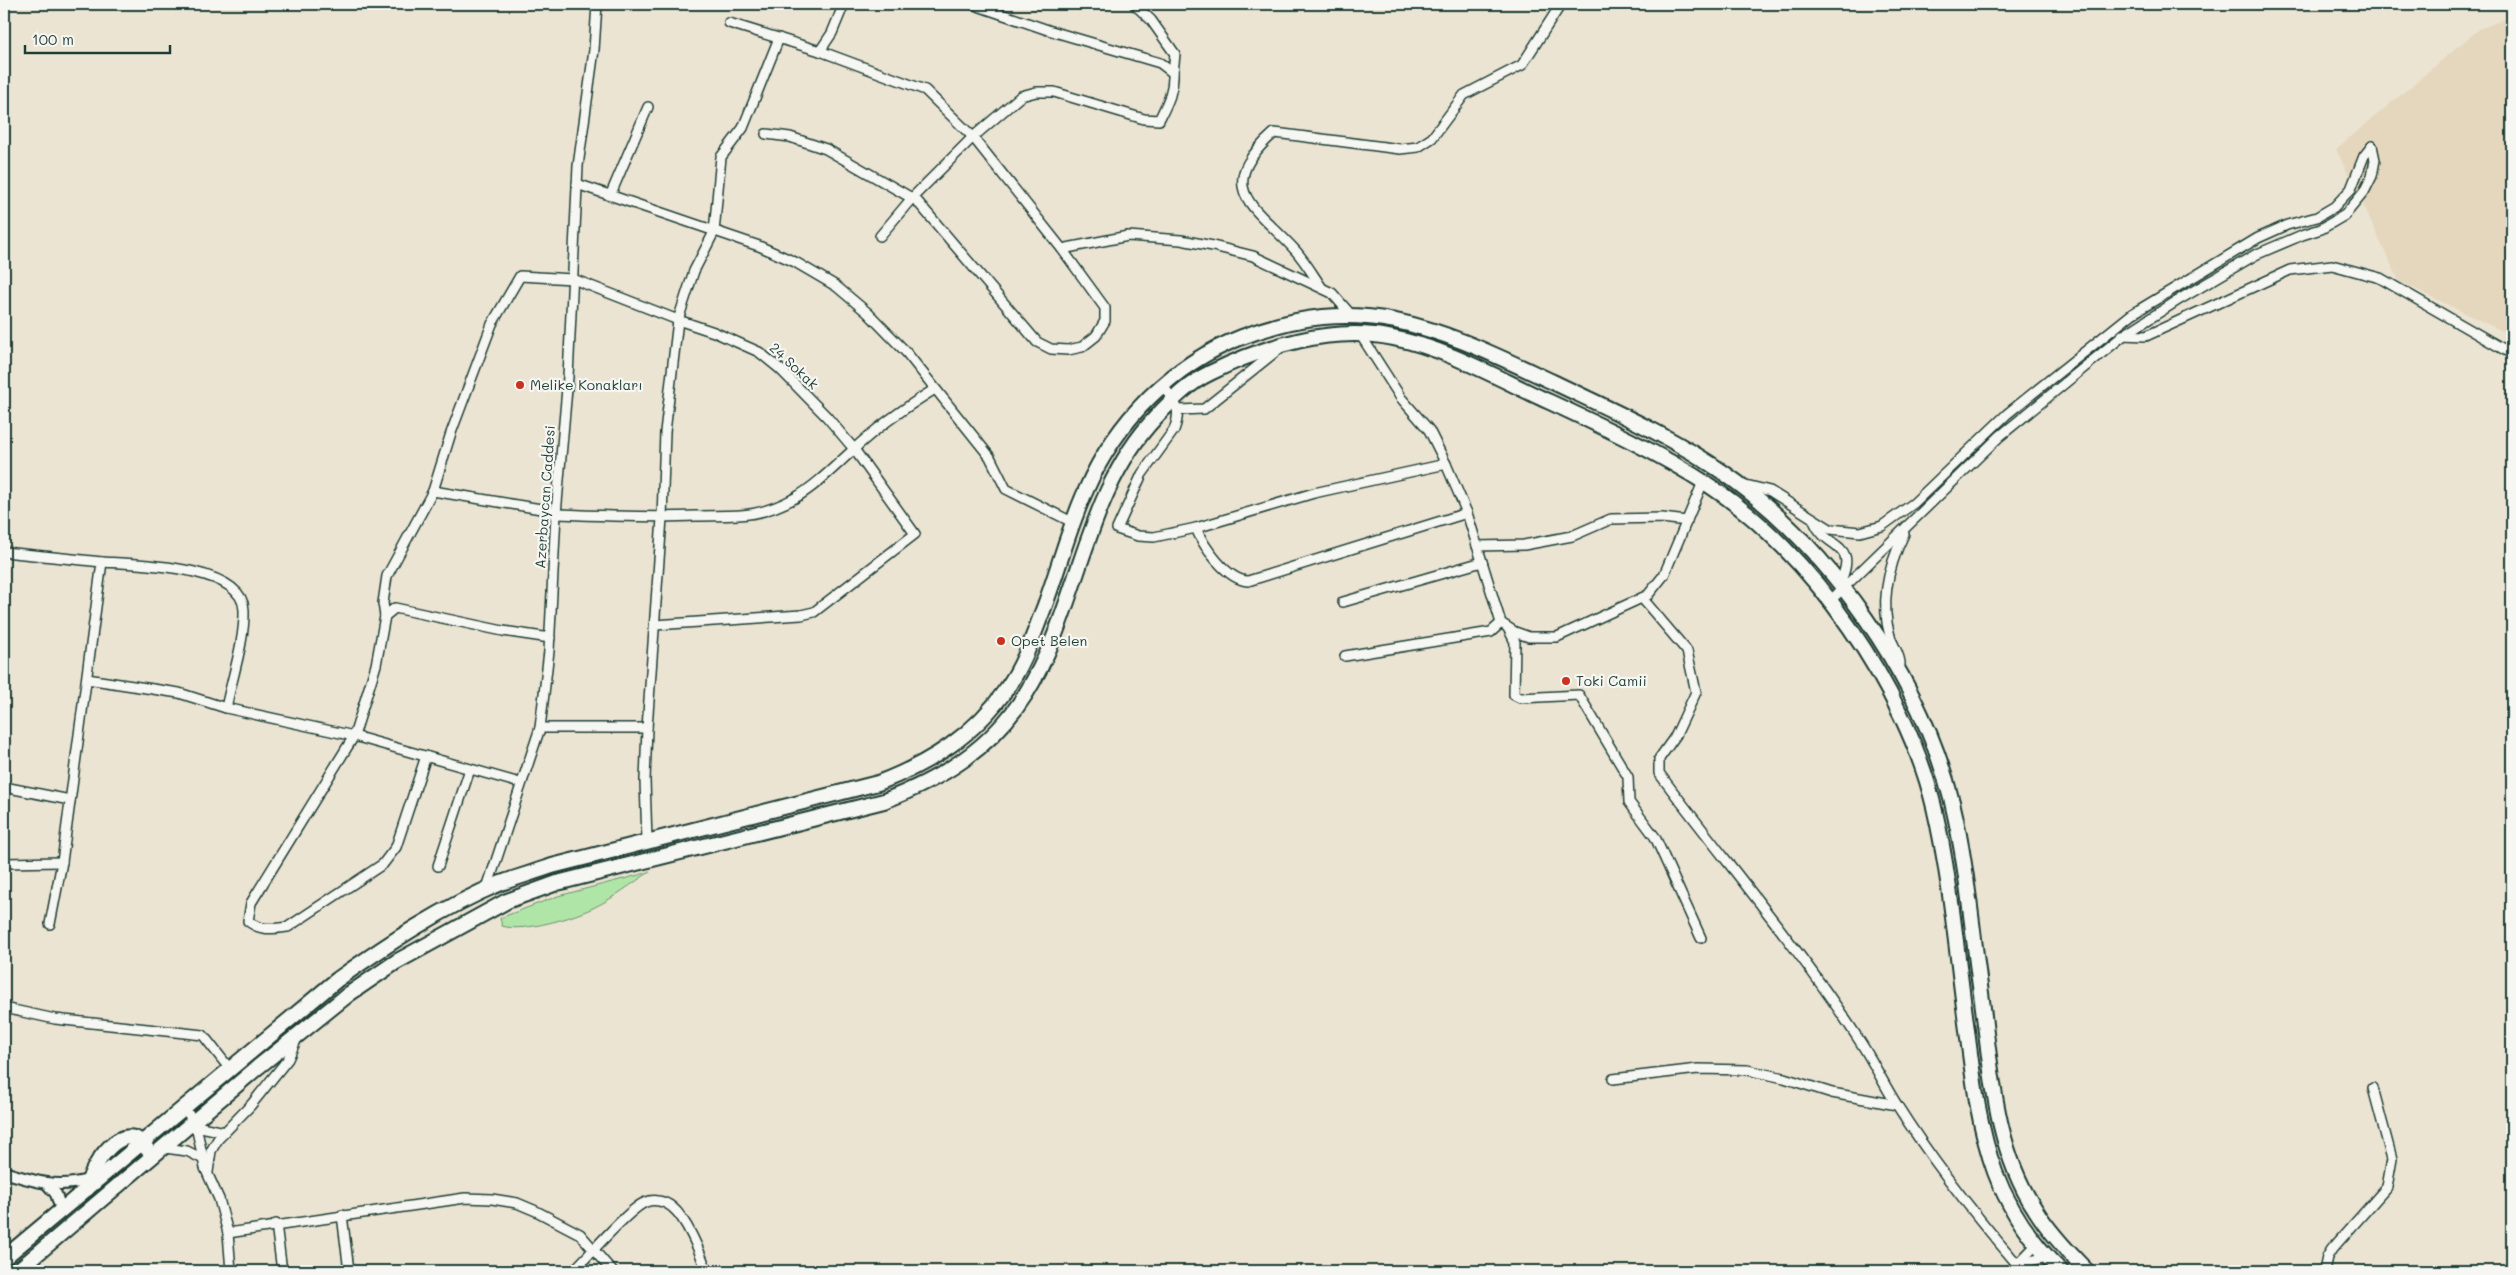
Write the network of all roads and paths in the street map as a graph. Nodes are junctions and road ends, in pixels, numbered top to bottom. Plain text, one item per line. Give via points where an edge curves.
1 (596, 4) edge
2 (844, 4) edge
3 (972, 4) edge
4 (1134, 4) edge
5 (1561, 4) edge
6 (730, 23) dead end
7 (778, 38) junction
8 (820, 51) junction
9 (1173, 73) junction
10 (648, 107) dead end
11 (766, 134) dead end
12 (973, 138) junction
13 (577, 184) junction
14 (610, 196) junction
15 (912, 198) junction
16 (714, 232) junction
17 (880, 236) dead end
18 (1062, 249) junction
19 (573, 279) junction
20 (1322, 288) junction
21 (1352, 316) junction
22 (678, 320) junction
23 (2111, 330) junction
24 (1360, 334) junction
25 (2124, 335) junction
26 (1287, 342) junction
27 (2512, 354) edge
28 (1162, 385) junction
29 (935, 389) junction
30 (1176, 405) junction
31 (854, 449) junction
32 (1446, 464) junction
33 (1703, 482) junction
34 (1737, 483) junction
35 (434, 491) junction
36 (1467, 513) junction
37 (556, 514) junction
38 (662, 518) junction
39 (1814, 520) junction
40 (1687, 522) junction
41 (1074, 523) junction
42 (1196, 528) junction
43 (1906, 528) junction
44 (1477, 546) junction
45 (4, 552) edge
46 (102, 562) junction
47 (1482, 562) junction
48 (1842, 585) junction
49 (1642, 598) junction
50 (1830, 601) junction
51 (1343, 602) dead end
52 (385, 616) junction
53 (655, 625) junction
54 (1505, 625) junction
55 (550, 638) junction
56 (1345, 656) dead end
57 (1898, 673) junction
58 (87, 679) junction
59 (226, 708) junction
60 (540, 728) junction
61 (647, 728) junction
62 (354, 736) junction
63 (426, 756) junction
64 (470, 769) junction
65 (520, 783) junction
66 (4, 787) edge
67 (70, 800) junction
68 (647, 841) junction
69 (62, 862) junction
70 (4, 863) edge
71 (438, 866) dead end
72 (486, 891) junction
73 (50, 924) dead end
74 (1701, 938) dead end
75 (4, 1010) edge
76 (297, 1038) junction
77 (229, 1068) junction
78 (1613, 1079) dead end
79 (2373, 1088) dead end
80 (1897, 1105) junction
81 (184, 1107) junction
82 (195, 1124) junction
83 (225, 1132) junction
84 (142, 1142) junction
85 (165, 1148) junction
86 (152, 1158) junction
87 (203, 1159) junction
88 (4, 1172) edge
89 (208, 1172) junction
90 (48, 1185) junction
91 (87, 1185) junction
92 (61, 1210) junction
93 (342, 1214) junction
94 (276, 1224) junction
95 (228, 1233) junction
96 (2037, 1244) junction
97 (595, 1249) junction
98 (2047, 1257) junction
99 (4, 1258) edge
100 (2014, 1268) edge
101 (17, 1271) edge
102 (231, 1271) edge
103 (282, 1271) edge
104 (349, 1271) edge
105 (573, 1271) edge
106 (612, 1271) edge
107 (707, 1271) edge
108 (2061, 1271) edge
109 (2087, 1271) edge
110 (2324, 1271) edge

1 - 13 street, Azerbaycan Caddesi
2 - 8 street via 832,33
3 - 9 street via 1160,63
4 - 9 street via 1151,20 1175,54
5 - 20 street via 1522,65 1464,95 1432,138 1418,147 1400,149 1283,134 1274,134 1264,143 1242,177 1245,195 1254,211 1295,250
6 - 7 street
7 - 8 street
7 - 16 street via 743,128 721,157
8 - 12 street via 925,90
9 - 12 street via 1173,87 1160,120 1144,119 1054,92 1036,92 1021,96
10 - 14 street
11 - 15 street via 790,137 826,149
12 - 15 street
12 - 18 street
13 - 14 street
13 - 19 street, Azerbaycan Caddesi
14 - 16 street
15 - 17 street
15 - 18 street via 918,201 1036,342 1051,349 1068,350 1082,347 1096,336 1105,321 1105,308
16 - 22 street via 694,271
16 - 29 street via 778,254 836,286 906,352
18 - 20 street via 1128,236 1181,240 1253,256
19 - 22 street, 24 Sokak
19 - 35 street, 24 Sokak via 520,276 492,324 451,433
19 - 37 street, Azerbaycan Caddesi
20 - 21 street via 1332,292
21 - 28 highway via 1280,324 1241,337 1198,358
21 - 34 highway via 1397,319 1485,351 1662,435
22 - 31 street, 24 Sokak via 759,352 814,404
22 - 38 street via 665,432
23 - 25 street
23 - 25 street via 2153,300 2240,247 2287,225 2326,213 2350,189 2364,156 2372,146 2376,160 2372,176 2364,192 2345,215 2322,230 2302,235 2248,259
23 - 39 street via 1982,435 1914,503 1892,520 1870,530 1850,533 1830,529
24 - 26 highway
24 - 32 street via 1401,398 1429,430
24 - 33 highway via 1393,338 1436,350 1653,452
25 - 27 street via 2146,336 2290,270 2332,265 2380,278
25 - 43 street via 2021,416
26 - 30 highway via 1207,374
26 - 30 street via 1204,409
28 - 30 street
28 - 41 highway via 1132,415 1106,451
29 - 31 street via 901,410
29 - 41 street via 990,457 1006,489
30 - 42 street via 1174,430 1142,474 1117,529 1154,537
30 - 76 highway via 1147,426 1122,461 1103,497 1044,660 1024,698 991,738 956,765 922,786 884,801 629,864 507,901 396,962 349,994
31 - 38 street via 829,474 768,511 742,517
31 - 53 street, 24 Sokak via 915,534 814,612
32 - 36 street
32 - 42 street via 1314,493
33 - 40 street
33 - 50 highway via 1748,515 1791,555
34 - 39 street via 1770,491
34 - 48 highway via 1804,542
35 - 37 street
35 - 52 street via 387,576 383,603
36 - 42 street via 1248,580 1237,577 1209,553
36 - 44 street
37 - 38 street
37 - 55 street, Azerbaycan Caddesi
38 - 53 street
39 - 48 street via 1818,531 1846,556
40 - 44 street via 1662,518 1611,519 1572,536 1524,545
40 - 49 street via 1664,575
41 - 68 highway via 1027,653 1008,687 978,725 946,750 914,770 878,783
43 - 48 street
43 - 57 street via 1889,573 1886,598 1890,636 1900,662
44 - 47 street
45 - 46 street
46 - 58 street
46 - 59 street via 178,568 226,583 238,594 244,610
47 - 51 street
47 - 54 street
48 - 50 street
48 - 57 highway
49 - 54 street via 1557,636 1529,637
49 - 80 street via 1687,651 1696,692 1676,735 1659,759 1659,774 1782,931 1861,1043
50 - 96 highway via 1882,682 1921,764 1944,858 1980,1112 1995,1172 2017,1216
52 - 55 street via 395,608
52 - 62 street via 376,665
53 - 61 street
54 - 56 street via 1491,632
54 - 74 street via 1515,642 1514,696 1579,695 1628,777 1629,802 1655,837
55 - 60 street, Azerbaycan Caddesi
57 - 109 highway via 1922,716 1952,803 1998,1108 2012,1165 2033,1207 2061,1245
58 - 59 street via 179,692
58 - 67 street
59 - 62 street
60 - 61 street
60 - 65 street, Azerbaycan Caddesi
61 - 68 street
62 - 63 street
62 - 63 street via 251,903 248,921 255,927 288,927 383,864 396,846
63 - 64 street
64 - 65 street
64 - 71 street
65 - 72 street, Azerbaycan Caddesi
66 - 67 street
67 - 69 street
68 - 72 highway via 552,866
69 - 70 street
69 - 73 street
72 - 77 highway via 394,941 338,979
75 - 77 street via 55,1019 203,1035
76 - 82 highway
76 - 83 street via 288,1059
77 - 81 highway
78 - 80 street via 1698,1069 1747,1070 1832,1093
79 - 110 street via 2392,1159 2387,1187 2332,1249
80 - 100 street
81 - 82 street
81 - 84 highway
82 - 83 street
82 - 85 highway
82 - 87 street
83 - 89 street via 211,1151
84 - 86 highway
84 - 91 highway via 129,1138 118,1140 94,1165
85 - 86 highway
85 - 87 street via 187,1150
86 - 101 highway
87 - 89 street
88 - 90 street
89 - 95 street
90 - 91 street
90 - 92 street via 59,1199
91 - 92 highway
92 - 99 highway
93 - 94 street
93 - 97 street via 465,1198 492,1199 517,1203 536,1211 580,1234
93 - 104 street
94 - 95 street
94 - 103 street
95 - 102 street
96 - 98 highway
96 - 100 street
97 - 105 street
97 - 106 street
97 - 107 street via 640,1204 657,1201 667,1203 677,1212
98 - 100 street
98 - 108 highway

